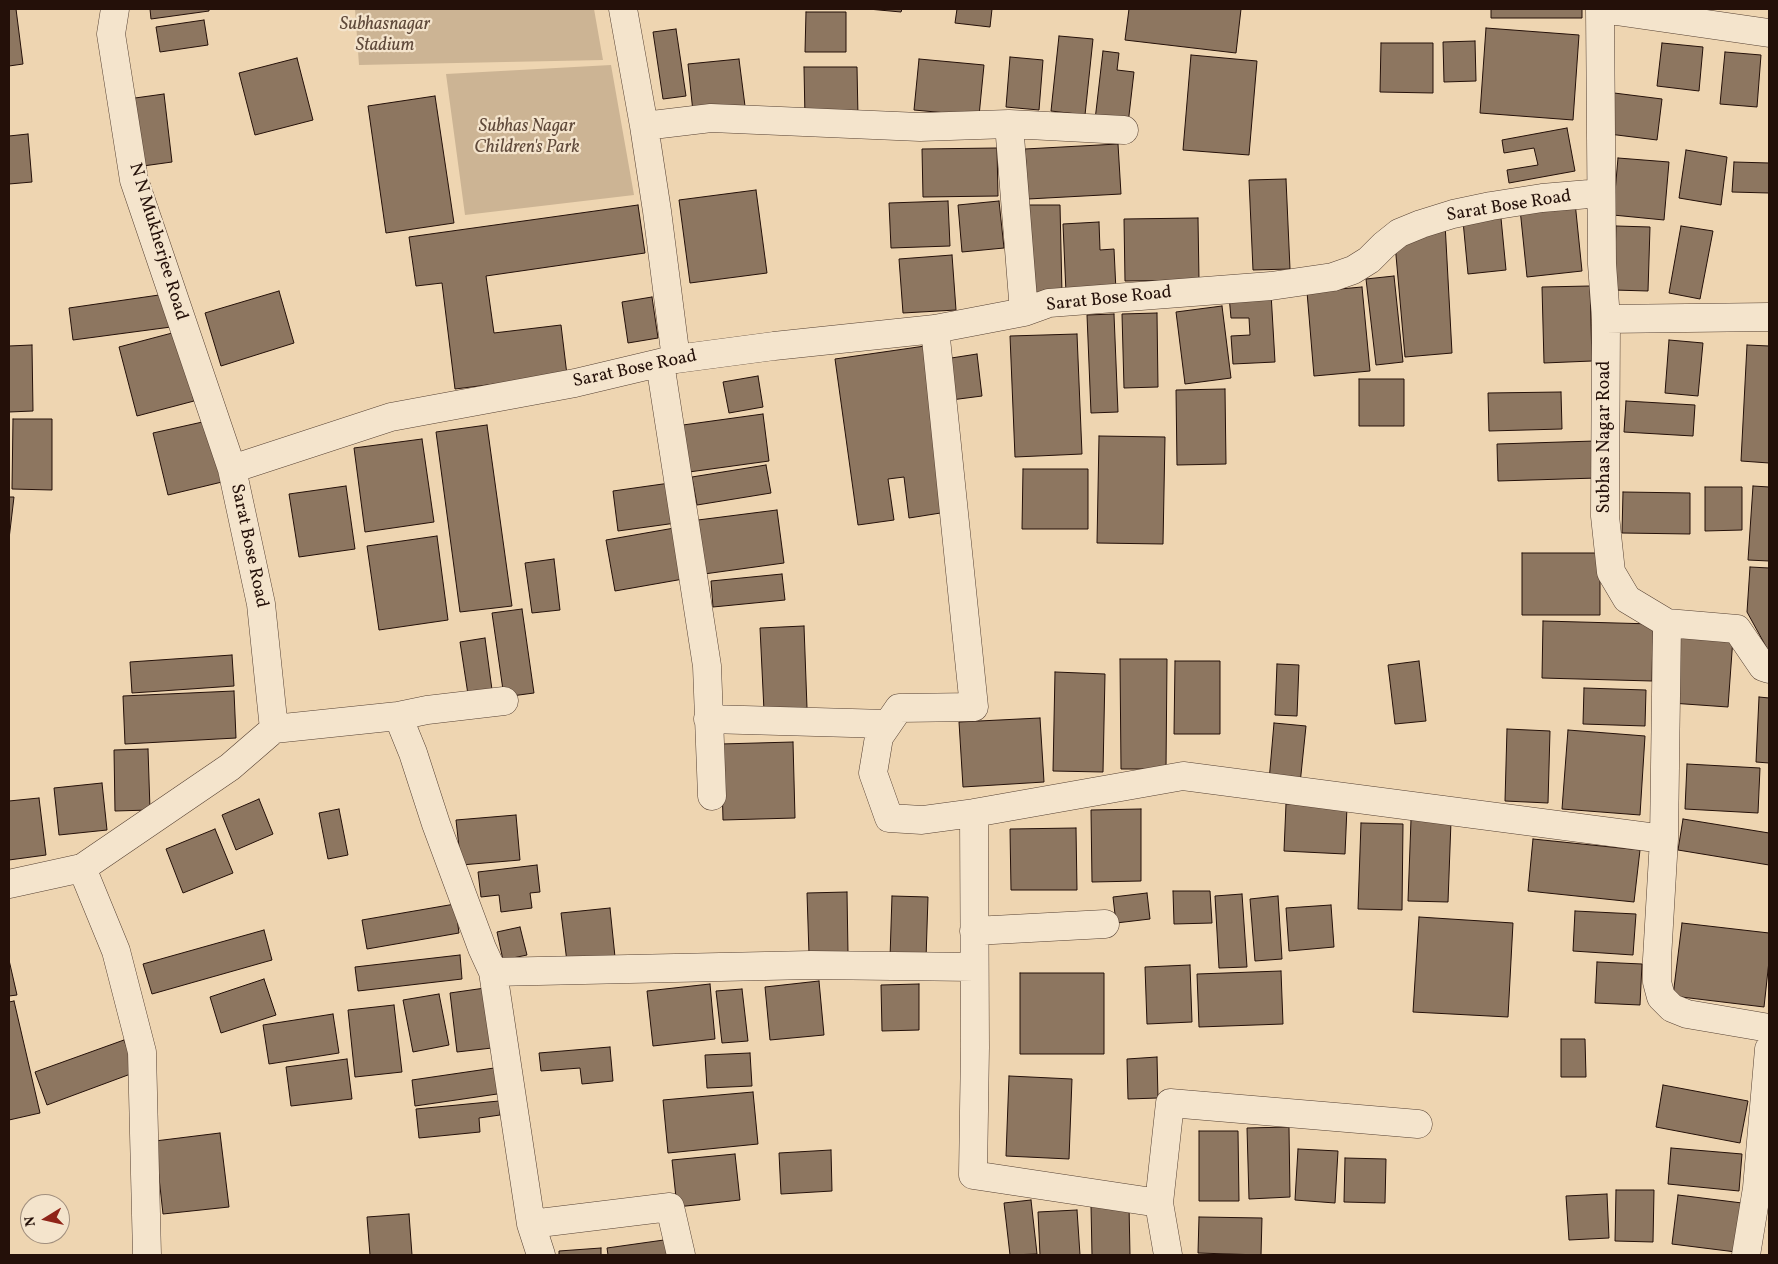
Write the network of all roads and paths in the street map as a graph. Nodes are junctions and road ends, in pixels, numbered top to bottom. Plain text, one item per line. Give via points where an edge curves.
1 (114, 9) edge
2 (623, 9) edge
3 (1601, 9) edge
4 (1769, 32) edge
5 (1009, 124) junction
6 (644, 126) junction
7 (1124, 130) dead end
8 (1601, 193) junction
9 (1024, 312) junction
10 (1769, 317) edge
11 (1606, 319) junction
12 (935, 329) junction
13 (668, 361) junction
14 (232, 469) junction
15 (1667, 623) junction
16 (1769, 669) edge
17 (504, 701) dead end
18 (398, 716) junction
19 (708, 720) junction
20 (888, 724) junction
21 (274, 729) junction
22 (712, 796) dead end
23 (974, 813) junction
24 (1664, 839) junction
25 (82, 868) junction
26 (9, 884) edge
27 (1105, 924) dead end
28 (974, 931) junction
29 (974, 967) junction
30 (494, 972) junction
31 (1769, 1028) edge
32 (1769, 1049) edge
33 (1418, 1124) dead end
34 (1763, 1189) edge
35 (1159, 1203) junction
36 (530, 1224) junction
37 (147, 1255) edge
38 (541, 1255) edge
39 (680, 1255) edge
40 (1168, 1255) edge
41 (1746, 1255) edge

1 - 14 street, N N Mukherjee Road via 111,34 134,180
2 - 6 street
3 - 4 street
3 - 8 street, Subhas Nagar Road
5 - 6 street via 920,127 711,118
5 - 7 street
5 - 9 street
6 - 13 street via 657,211
8 - 9 street, Sarat Bose Road via 1491,206 1420,224 1399,233 1353,270 1333,276 1271,286 1049,303
8 - 11 street, Subhas Nagar Road
9 - 12 street, Sarat Bose Road
10 - 11 street
11 - 15 street, Subhas Nagar Road via 1605,516 1612,572 1627,599
12 - 13 street, Sarat Bose Road
12 - 20 street via 974,707 899,708
13 - 14 street, Sarat Bose Road via 575,383 391,417
13 - 19 street via 707,666
14 - 21 street, Sarat Bose Road via 261,604
15 - 16 street via 1736,629 1763,667
15 - 24 street
17 - 18 street
18 - 21 street
18 - 30 street via 482,948
19 - 20 street
19 - 22 street
20 - 23 street via 879,737 873,773 889,818 922,820
21 - 25 street via 230,767
23 - 24 street via 1183,776
23 - 28 street
24 - 31 street via 1657,959 1661,997 1672,1008 1686,1014
25 - 26 street
25 - 37 street via 116,951 142,1052
27 - 28 street
28 - 29 street
29 - 30 street via 812,966
29 - 35 street via 973,1175
30 - 36 street
32 - 34 street
33 - 35 street via 1170,1103
34 - 41 street
35 - 40 street
36 - 38 street
36 - 39 street via 670,1207

